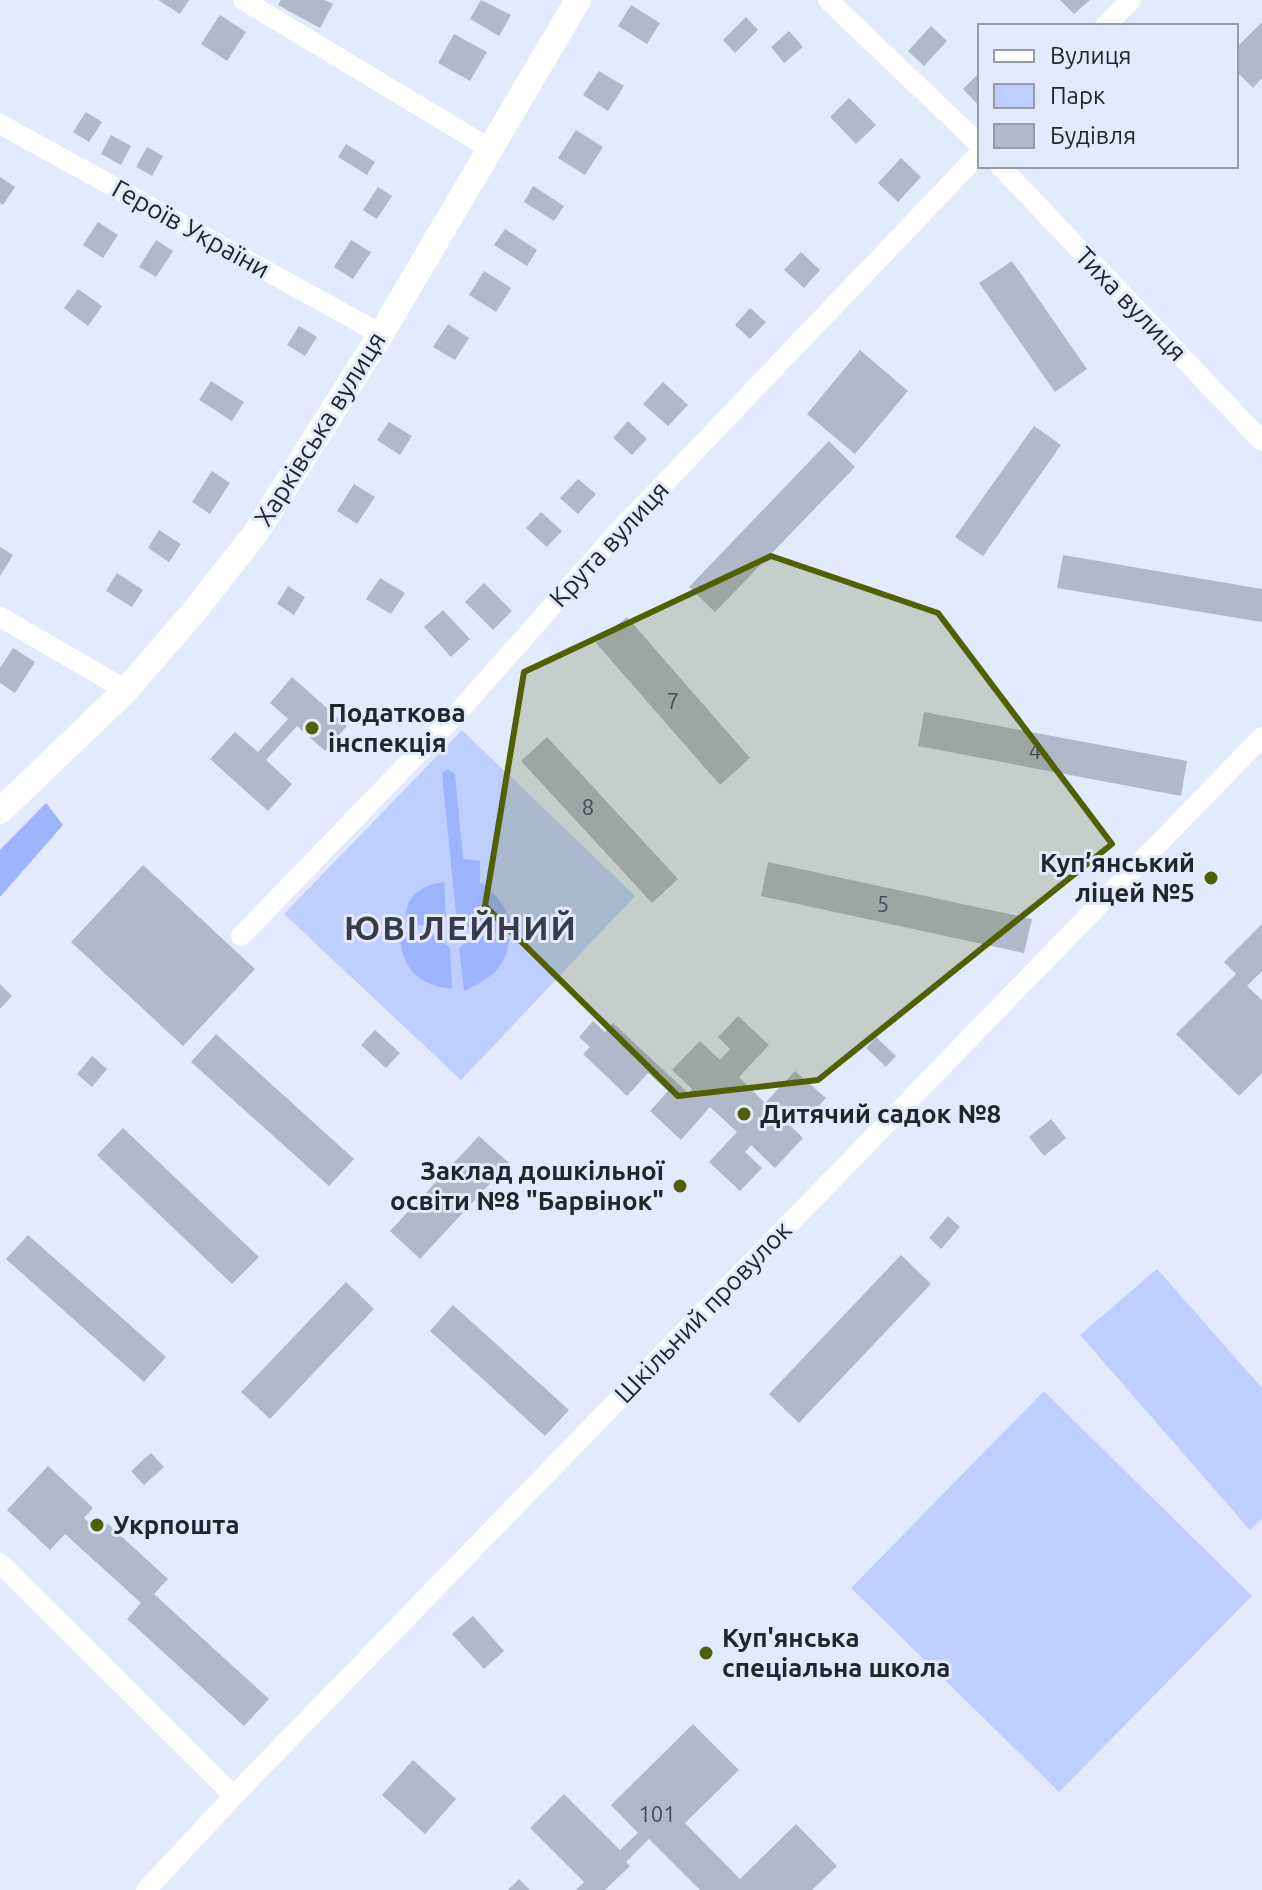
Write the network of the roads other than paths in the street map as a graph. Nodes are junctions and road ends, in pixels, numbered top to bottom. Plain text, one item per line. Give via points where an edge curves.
1 (243, 0) edge
2 (578, 0) edge
3 (828, 0) edge
4 (1131, 0) edge
5 (1107, 24) edge
6 (0, 124) edge
7 (978, 143) edge
8 (489, 148) junction
9 (978, 155) edge
10 (1002, 168) edge
11 (381, 334) junction
12 (1262, 441) edge
13 (0, 617) edge
14 (126, 690) junction
15 (1262, 737) edge
16 (0, 811) edge
17 (241, 936) dead end
18 (0, 1563) edge
19 (234, 1796) junction
20 (146, 1890) edge

1 - 8 street
2 - 8 main road, Харківська вулиця
3 - 7 street
4 - 5 street
6 - 11 street, Героїв України
8 - 11 main road, Харківська вулиця
9 - 17 street, Крута вулиця via 614,536 459,711
10 - 12 street, Тиха вулиця
11 - 14 main road, Харківська вулиця via 255,534
13 - 14 street
14 - 16 main road, Харківська вулиця
15 - 19 street, Шкільний провулок
18 - 19 street
19 - 20 street, Шкільний провулок

